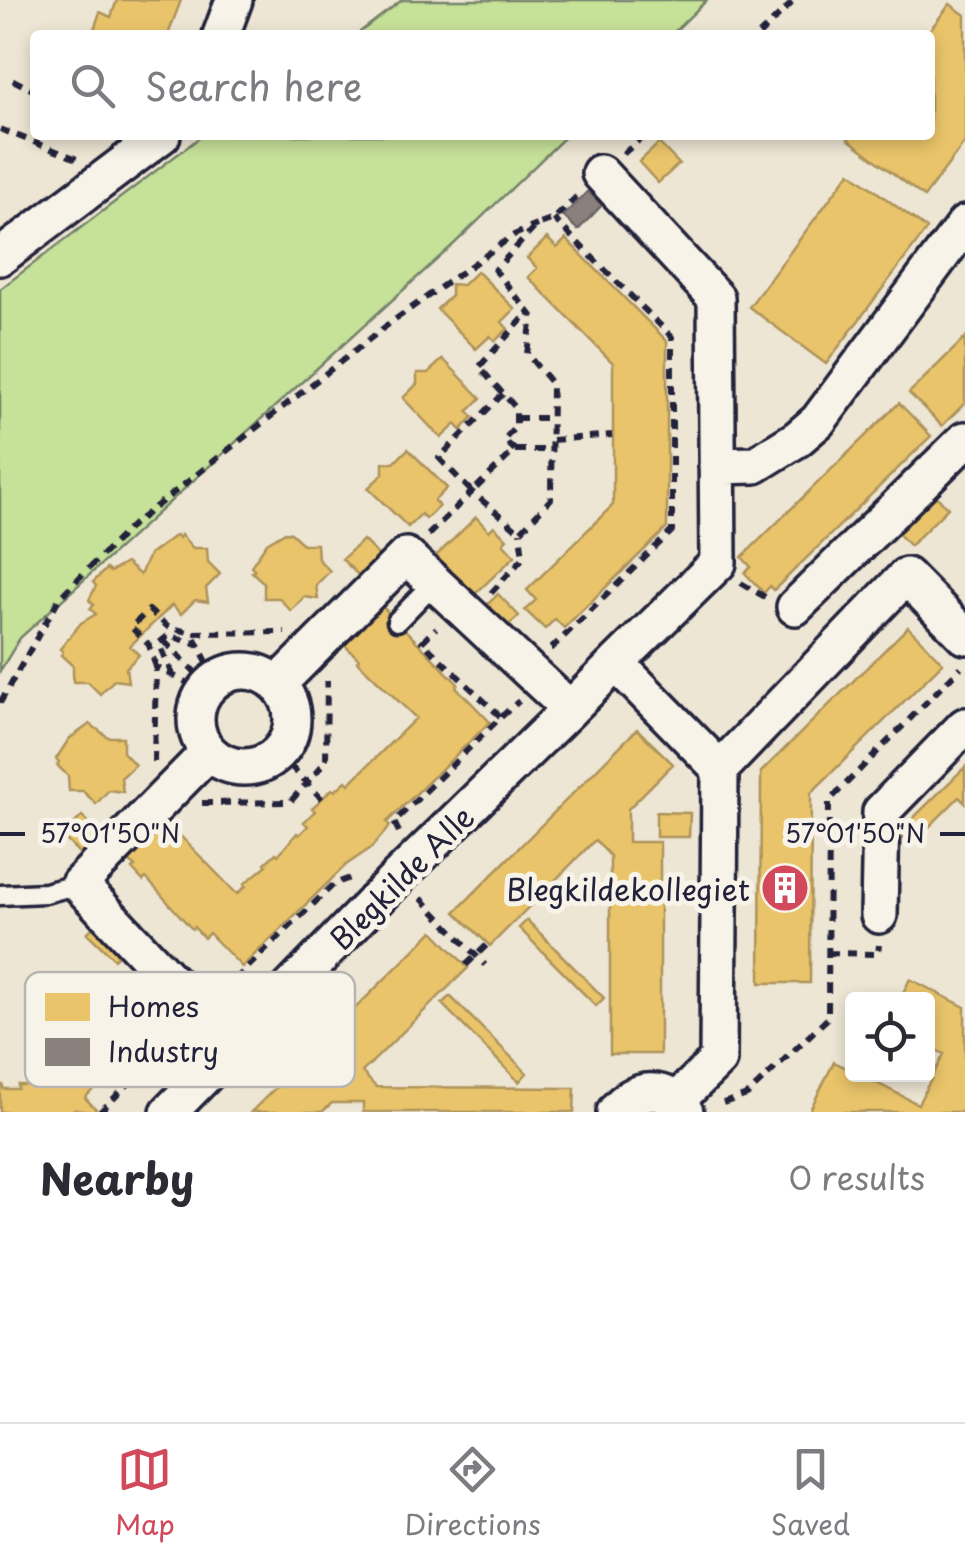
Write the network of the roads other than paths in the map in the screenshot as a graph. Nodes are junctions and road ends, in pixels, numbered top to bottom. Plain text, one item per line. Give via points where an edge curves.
1 (234, 0) edge
2 (223, 30) edge
3 (155, 140) edge
4 (600, 173) road end
5 (965, 224) edge
6 (0, 256) edge
7 (965, 440) edge
8 (717, 466) junction
9 (863, 541) junction
10 (906, 576) junction
11 (434, 583) junction
12 (795, 607) road end
13 (396, 622) dead end
14 (965, 636) edge
15 (616, 663) junction
16 (278, 684) junction
17 (570, 709) junction
18 (965, 726) edge
19 (209, 752) junction
20 (720, 770) junction
21 (79, 884) junction
22 (0, 896) edge
23 (879, 915) dead end
24 (163, 972) edge
25 (297, 972) edge
26 (691, 1106) edge
27 (615, 1112) edge

1 - 2 street
3 - 6 street
4 - 8 street via 716,298
5 - 8 street via 818,420 756,466
7 - 9 street
8 - 15 street, Blegkilde Alle via 718,563
9 - 10 street
9 - 12 street
10 - 14 street
10 - 20 street
11 - 13 lane
11 - 16 street via 406,556
11 - 17 street
15 - 17 street, Blegkilde Alle
15 - 20 street
16 - 19 street via 248,670 210,685 196,722
16 - 19 street via 291,726 278,753 236,766
17 - 25 street, Blegkilde Alle via 394,859
18 - 23 street via 881,812
19 - 21 street
20 - 26 street via 718,1060
21 - 22 lane
21 - 24 street
26 - 27 street via 647,1090

